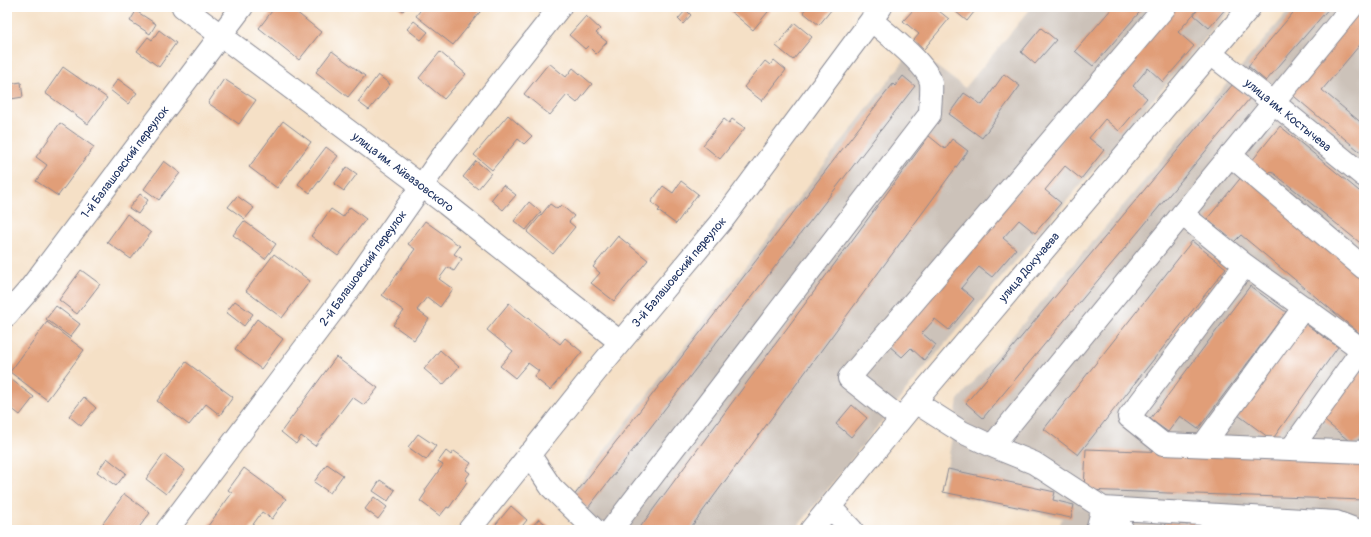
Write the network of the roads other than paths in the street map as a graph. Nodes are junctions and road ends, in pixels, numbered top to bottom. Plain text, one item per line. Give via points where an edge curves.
1 (183, 7) edge
2 (242, 7) edge
3 (560, 7) edge
4 (1165, 7) edge
5 (1250, 7) edge
6 (1352, 7) edge
7 (876, 14) edge
8 (220, 36) junction
9 (1211, 54) junction
10 (1274, 103) junction
11 (1230, 155) junction
12 (1364, 176) edge
13 (422, 186) junction
14 (1182, 214) junction
15 (1245, 265) junction
16 (1364, 268) edge
17 (1304, 307) junction
18 (7, 315) edge
19 (620, 342) junction
20 (1363, 350) edge
21 (915, 402) junction
22 (901, 419) junction
23 (1203, 445) junction
24 (992, 446) junction
25 (1291, 449) junction
26 (1364, 452) edge
27 (529, 454) junction
28 (830, 507) junction
29 (1103, 508) junction
30 (167, 530) edge
31 (469, 530) edge
32 (595, 530) edge
33 (611, 530) edge
34 (811, 530) edge
35 (852, 530) edge
36 (1097, 530) edge
37 (1123, 530) edge
38 (1357, 530) edge

1 - 8 street, улица им. Айвазовского
2 - 8 street, 1-й Балашовский переулок
3 - 13 street, 2-й Балашовский переулок via 444,154
4 - 22 street via 849,378
5 - 9 street, улица Докучаева
6 - 10 street
7 - 19 street, 3-й Балашовский переулок via 726,217
7 - 33 street via 897,42 923,68 931,81 930,114
8 - 13 street, улица им. Айвазовского
8 - 18 street, 1-й Балашовский переулок via 28,291
9 - 10 street, улица им. Костычева
9 - 21 street, улица Докучаева
10 - 11 street
10 - 12 street, улица им. Костычева
11 - 14 street
11 - 16 street
13 - 19 street, улица им. Айвазовского
13 - 30 street, 2-й Балашовский переулок via 353,284
14 - 15 street
14 - 24 street
15 - 17 street
15 - 23 street via 1129,417 1163,444
17 - 20 street
17 - 23 street
19 - 27 street, 3-й Балашовский переулок
20 - 25 street
21 - 22 street, улица Докучаева
21 - 24 street via 962,432
22 - 28 street, улица Докучаева
23 - 25 street
24 - 29 street via 1034,463
25 - 26 street
27 - 31 street, 3-й Балашовский переулок
27 - 32 street via 551,487
28 - 34 street, улица Докучаева
28 - 35 street
29 - 36 street
29 - 37 street
29 - 38 street via 1336,522

